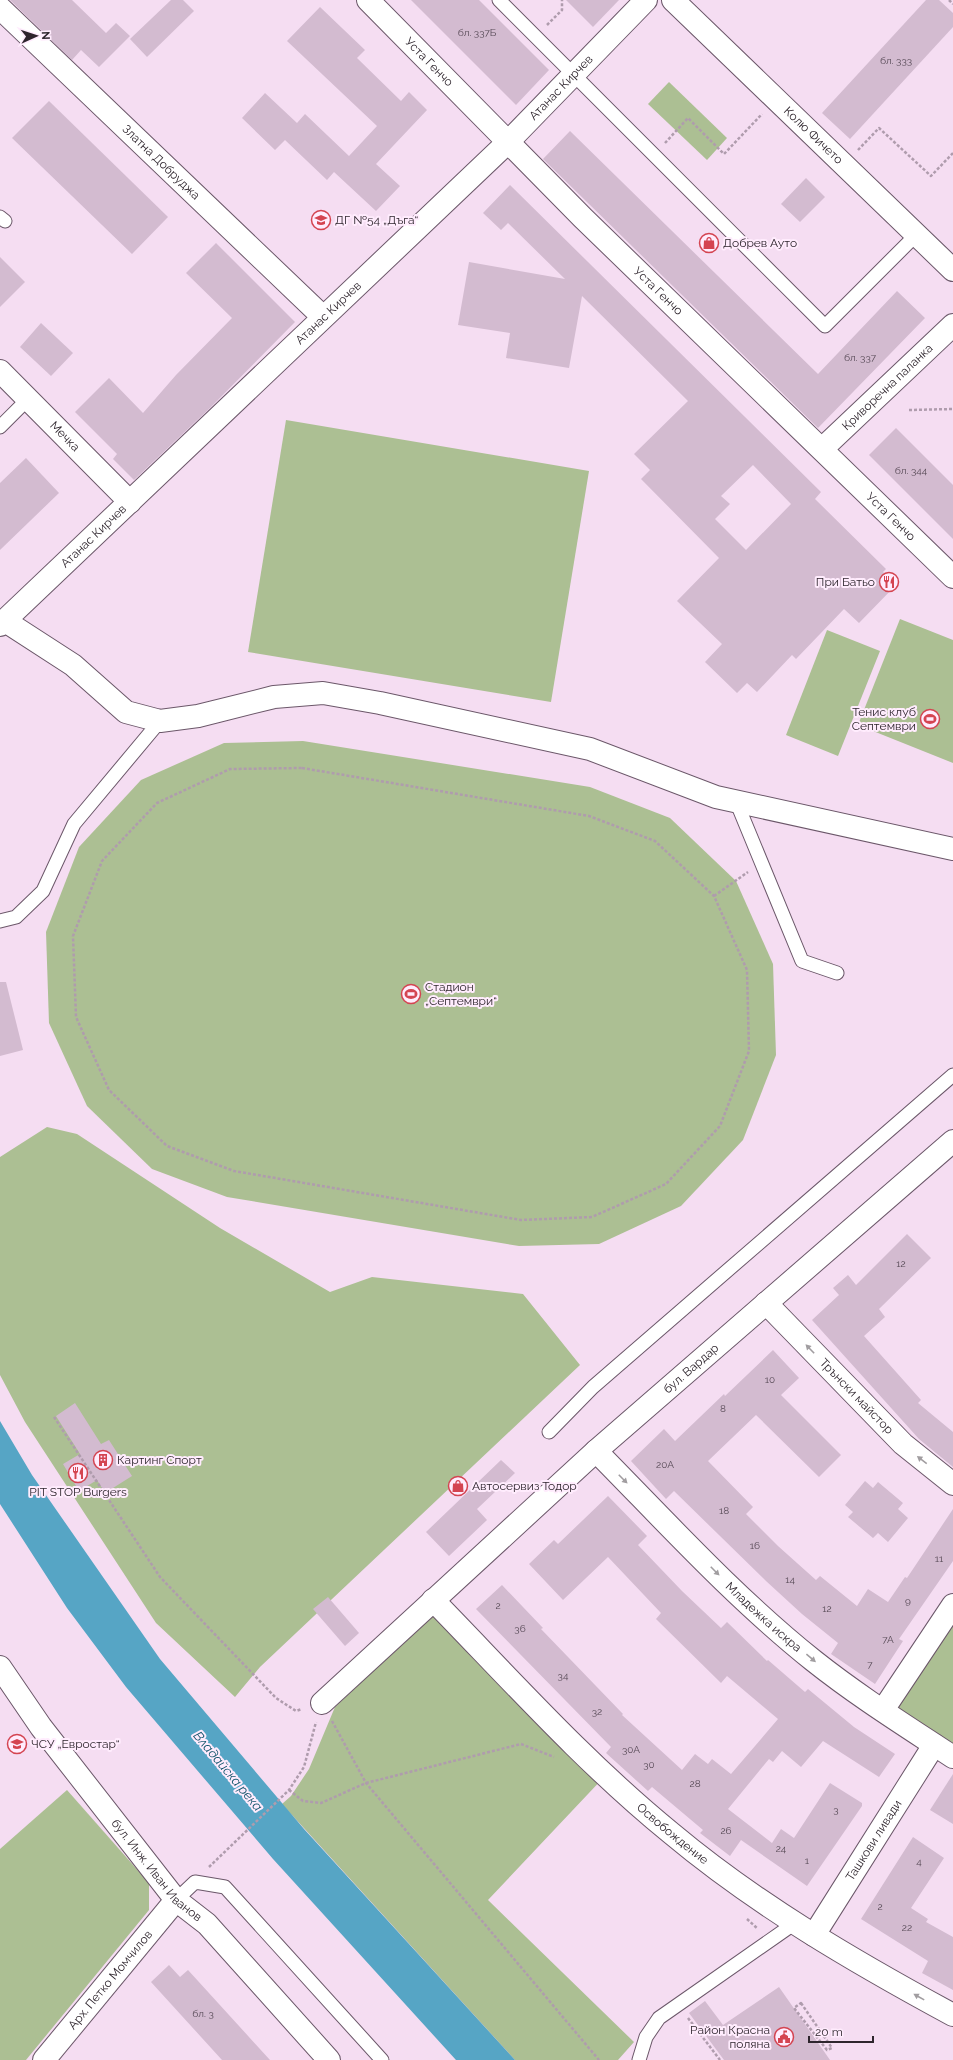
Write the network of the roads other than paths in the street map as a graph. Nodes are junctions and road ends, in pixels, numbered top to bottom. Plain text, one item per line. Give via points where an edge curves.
1 (368, 0) edge
2 (499, 0) edge
3 (646, 0) edge
4 (673, 0) edge
5 (0, 8) edge
6 (572, 75) junction
7 (507, 143) junction
8 (916, 235) junction
9 (953, 270) edge
10 (323, 317) junction
11 (953, 325) edge
12 (0, 370) edge
13 (28, 399) junction
14 (0, 427) edge
15 (822, 449) junction
16 (130, 502) junction
17 (953, 577) edge
18 (2, 623) edge
19 (160, 721) junction
20 (736, 801) junction
21 (953, 849) edge
22 (0, 921) edge
23 (837, 973) dead end
24 (953, 1075) edge
25 (953, 1141) edge
26 (766, 1303) junction
27 (548, 1432) dead end
28 (596, 1451) junction
29 (953, 1484) edge
30 (433, 1600) junction
31 (953, 1605) edge
32 (0, 1667) edge
33 (322, 1703) road end
34 (883, 1710) junction
35 (934, 1744) junction
36 (953, 1757) edge
37 (176, 1900) junction
38 (795, 1923) junction
39 (814, 1935) junction
40 (953, 2015) edge
41 (51, 2057) edge
42 (329, 2060) edge
43 (382, 2060) edge
44 (639, 2060) edge

1 - 7 street, Уста Генчо
2 - 6 lane
3 - 6 street, Атанас Кирчев
4 - 8 street, Колю Фичето
5 - 10 street, Златна Добруджа
6 - 7 street, Атанас Кирчев
6 - 8 lane via 825,326
7 - 10 street, Атанас Кирчев
7 - 15 street, Уста Генчо
8 - 9 street, Колю Фичето
10 - 16 street, Атанас Кирчев
11 - 15 street, Криворечна паланка
12 - 13 street, Мечка
13 - 14 lane
13 - 16 street, Мечка
15 - 17 street, Уста Генчо
16 - 18 street, Атанас Кирчев
18 - 19 street via 72,665 126,712
19 - 20 street via 198,716 274,697 323,693 590,749 716,797
19 - 22 lane via 74,824 43,891 16,917
20 - 21 street
20 - 23 lane via 802,962
24 - 27 lane via 593,1387
25 - 26 street, бул. Вардар
26 - 28 street, бул. Вардар
29 -> 26 street, Трънски майстор via 903,1444
28 - 30 street, бул. Вардар
28 -> 34 street, Младежка искра via 739,1595 813,1660
30 - 33 street, бул. Вардар
30 - 38 street, Освобождение via 605,1776 708,1862
31 - 34 street
32 - 37 street, бул. Инж. Иван Иванов via 41,1728
34 - 35 street, Младежка искра
35 - 36 street, Младежка искра
35 - 39 street, Ташкови ливади
37 - 41 street, Арх. Петко Момчилов
37 - 42 street, бул. Инж. Иван Иванов via 206,1924
37 - 43 lane via 195,1882 225,1887
38 - 39 street, Освобождение
38 - 44 lane via 659,2018 646,2037
40 -> 39 street, Освобождение

